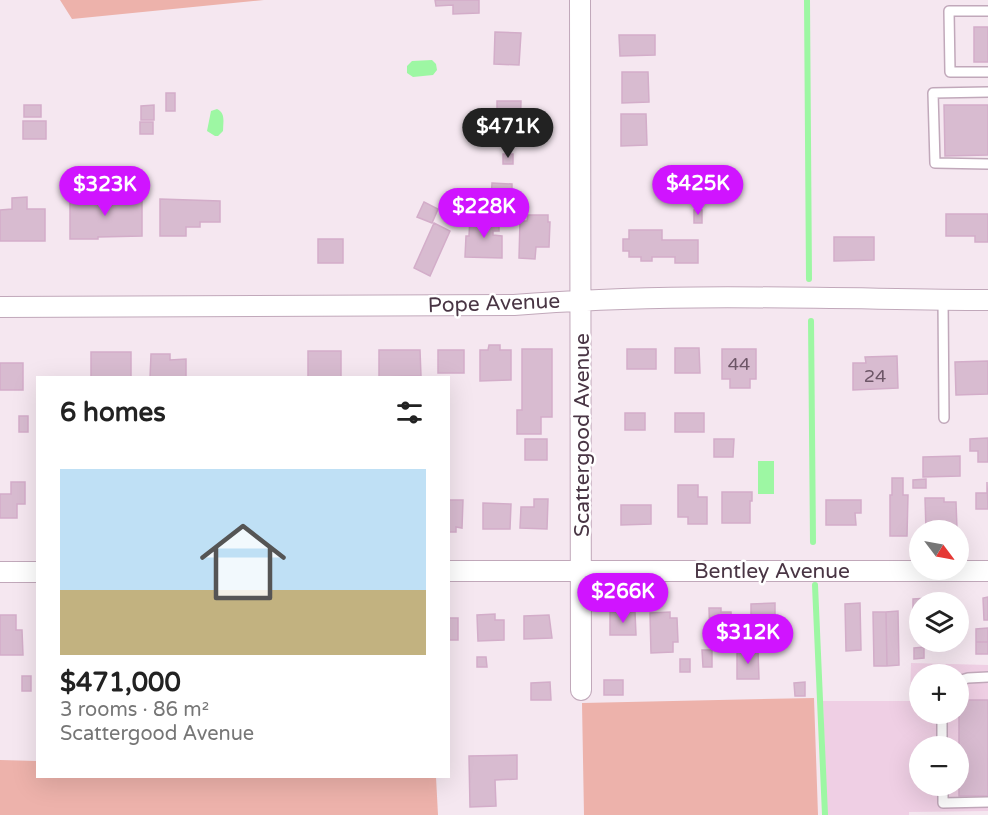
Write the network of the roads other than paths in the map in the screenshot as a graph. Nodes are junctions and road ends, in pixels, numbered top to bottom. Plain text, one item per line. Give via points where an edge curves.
1 (580, 0) edge
2 (988, 11) edge
3 (988, 72) edge
4 (988, 92) edge
5 (988, 164) edge
6 (581, 300) junction
7 (943, 300) junction
8 (988, 300) edge
9 (0, 307) edge
10 (944, 418) dead end
11 (450, 571) edge
12 (582, 571) junction
13 (988, 571) edge
14 (0, 572) edge
15 (36, 572) edge
16 (988, 677) edge
17 (969, 678) edge
18 (581, 690) dead end
19 (943, 796) edge
20 (988, 802) edge

1 - 6 street, Scattergood Avenue
2 - 3 lane via 950,11 950,72
4 - 5 lane via 933,93 935,163
6 - 7 street, Pope Avenue
6 - 9 street, Pope Avenue via 514,305
6 - 12 street, Scattergood Avenue
7 - 8 street, Pope Avenue
7 - 10 lane
11 - 12 street, Bentley Avenue
12 - 13 street, Bentley Avenue
12 - 18 street, Scattergood Avenue
14 - 15 street
16 - 17 lane
19 - 20 lane via 943,803

